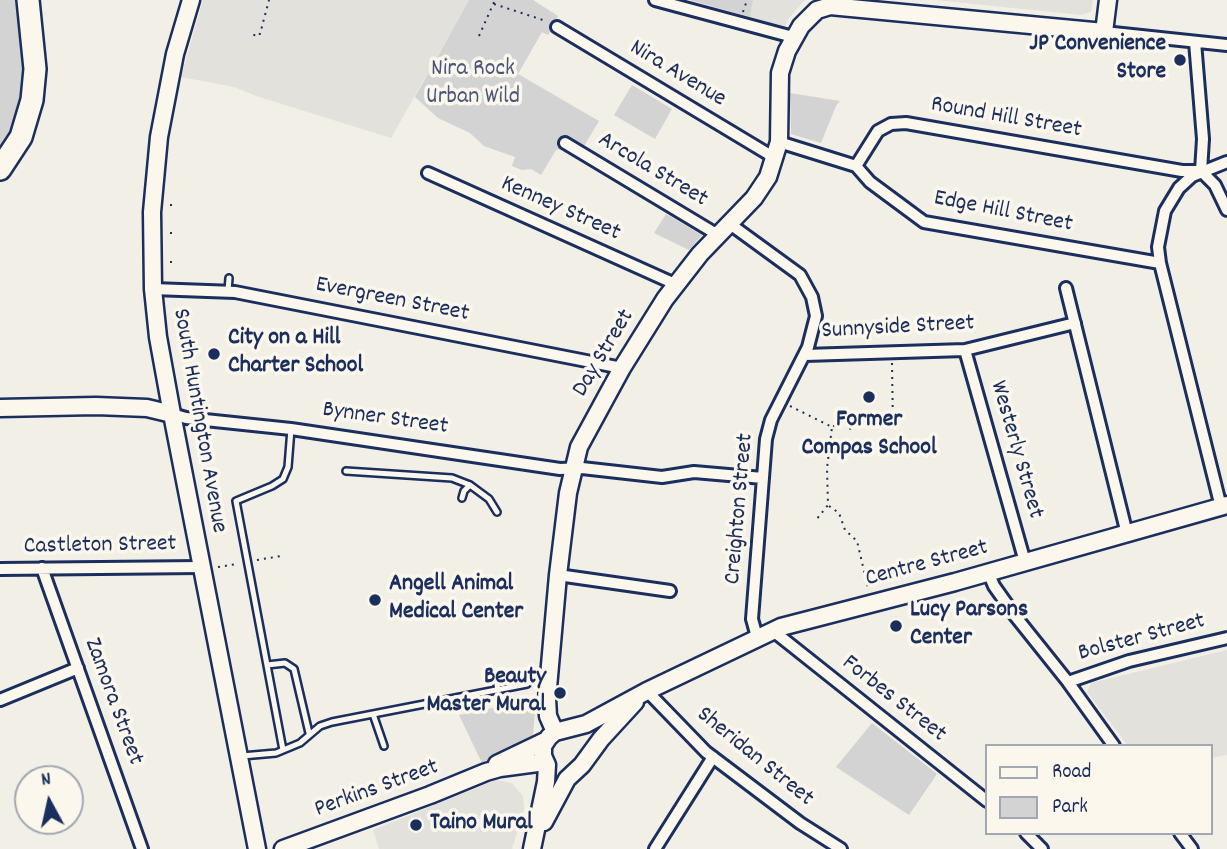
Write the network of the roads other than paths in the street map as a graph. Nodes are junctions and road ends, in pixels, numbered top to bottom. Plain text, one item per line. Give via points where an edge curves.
1 (28, 0) edge
2 (191, 0) edge
3 (655, 0) edge
4 (1108, 0) edge
5 (557, 27) road end
6 (1104, 32) junction
7 (793, 37) junction
8 (1195, 41) junction
9 (1227, 45) edge
10 (565, 144) dead end
11 (777, 150) junction
12 (1227, 162) edge
13 (856, 166) junction
14 (0, 169) edge
15 (1201, 171) junction
16 (428, 173) dead end
17 (1227, 210) edge
18 (724, 229) junction
19 (1160, 263) junction
20 (229, 278) dead end
21 (675, 284) junction
22 (1066, 288) dead end
23 (153, 289) junction
24 (228, 290) junction
25 (1075, 323) junction
26 (965, 350) junction
27 (805, 355) junction
28 (622, 368) junction
29 (0, 408) edge
30 (172, 414) junction
31 (291, 429) junction
32 (573, 468) junction
33 (346, 471) dead end
34 (763, 478) junction
35 (470, 485) junction
36 (462, 498) dead end
37 (1224, 506) edge
38 (497, 512) dead end
39 (1127, 534) junction
40 (1025, 562) junction
41 (210, 567) junction
42 (42, 568) junction
43 (0, 569) edge
44 (988, 572) junction
45 (558, 575) junction
46 (670, 591) dead end
47 (764, 634) junction
48 (1227, 638) edge
49 (267, 665) junction
50 (78, 668) junction
51 (528, 673) dead end
52 (496, 678) dead end
53 (1068, 682) junction
54 (498, 690) junction
55 (647, 691) junction
56 (0, 700) edge
57 (373, 714) junction
58 (309, 733) junction
59 (554, 735) junction
60 (1113, 744) edge
61 (384, 746) dead end
62 (283, 750) junction
63 (239, 757) junction
64 (713, 757) junction
65 (546, 764) junction
66 (579, 766) junction
67 (486, 772) junction
68 (986, 801) edge
69 (1028, 835) edge
70 (533, 844) edge
71 (142, 849) edge
72 (257, 849) edge
73 (283, 849) edge
74 (655, 849) edge
75 (841, 849) edge
76 (1042, 849) edge

1 - 14 highway via 33,94 21,137
2 - 23 main road, South Huntington Avenue via 159,137 152,212
3 - 7 street
4 - 6 main road
5 - 11 street, Nira Avenue
6 - 7 main road via 830,6 812,14
6 - 8 street
7 - 11 main road, Day Street via 779,77
8 - 9 street
8 - 15 street
10 - 18 street, Arcola Street
11 - 13 street
11 - 18 main road, Day Street via 762,187
12 - 15 street
13 - 15 street, Round Hill Street via 878,131 901,123
13 - 19 street, Edge Hill Street via 924,222
15 - 17 street via 1215,185
15 - 19 street via 1183,183 1165,211 1158,241
16 - 21 street, Kenney Street
18 - 21 main road, Day Street
18 - 27 street, Creighton Street via 790,266 807,286 816,316
19 - 37 street
20 - 24 lane
21 - 28 main road, Day Street
22 - 25 street
23 - 24 street, Evergreen Street
23 - 30 main road, South Huntington Avenue
24 - 28 street, Evergreen Street
25 - 26 street, Sunnyside Street
25 - 39 street
26 - 27 street, Sunnyside Street
26 - 40 street, Westerly Street
27 - 34 street, Creighton Street via 769,425
28 - 32 main road, Day Street via 587,428
29 - 30 main road, Bynner Street via 122,407
30 - 31 street, Bynner Street
30 - 41 main road, South Huntington Avenue
31 - 32 street, Bynner Street
31 - 49 lane via 283,479 236,501
32 - 34 street, Bynner Street via 662,477 694,472
32 - 45 main road, Day Street
33 - 35 lane via 452,478
34 - 47 street, Creighton Street via 752,619
35 - 36 lane
35 - 38 lane via 489,499
37 - 39 main road, Centre Street
39 - 40 main road, Centre Street
40 - 44 main road, Centre Street
41 - 42 street, Castleton Street
41 - 63 main road, South Huntington Avenue
42 - 43 street, Castleton Street
42 - 50 street, Zamora Street
44 - 47 main road, Centre Street via 926,596 809,618
44 - 53 street via 1016,617
45 - 46 street
45 - 59 main road, Day Street via 547,705
47 - 55 main road, Centre Street
47 - 68 street, Forbes Street
48 - 53 street, Bolster Street via 1129,661
49 - 58 lane via 285,663 294,669
49 - 62 lane
50 - 56 street
50 - 71 street, Zamora Street
51 - 54 lane via 527,684
52 - 54 lane
53 - 60 street
54 - 57 lane
55 - 59 main road, Centre Street via 586,724
55 - 64 street, Sheridan Street
55 - 66 main road, Centre Street
57 - 58 lane via 332,722
57 - 61 lane
58 - 62 lane
59 - 65 main road, Centre Street via 542,751
59 - 66 main road via 572,732 580,737 585,746
59 - 67 main road, Perkins Street
62 - 63 lane
63 - 72 main road, South Huntington Avenue
64 - 74 street
64 - 75 street, Sheridan Street
65 - 66 main road via 559,774
65 - 67 main road, Perkins Street
65 - 70 main road, Centre Street
66 - 70 main road, Centre Street via 564,784
67 - 73 main road, Perkins Street
69 - 76 street

